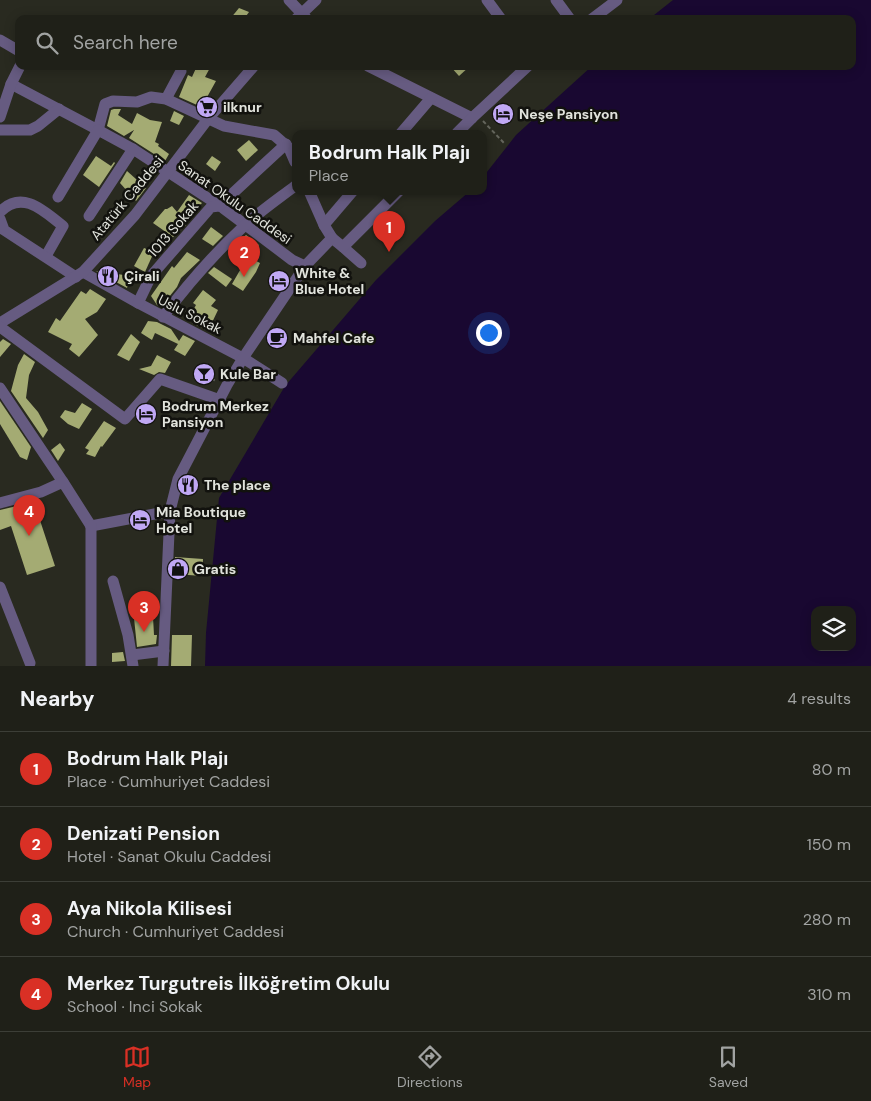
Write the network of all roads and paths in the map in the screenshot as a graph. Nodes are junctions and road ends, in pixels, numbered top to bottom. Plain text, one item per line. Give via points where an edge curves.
1 (289, 0) edge
2 (316, 0) edge
3 (487, 0) edge
4 (556, 0) edge
5 (617, 0) edge
6 (300, 15) edge
7 (303, 15) edge
8 (499, 15) edge
9 (567, 15) edge
10 (597, 15) edge
11 (0, 40) edge
12 (15, 48) edge
13 (18, 70) edge
14 (251, 70) edge
15 (376, 70) edge
16 (524, 70) edge
17 (181, 71) dead end
18 (11, 84) junction
19 (431, 98) junction
20 (166, 99) junction
21 (59, 109) junction
22 (474, 116) junction
23 (0, 117) edge
24 (208, 119) junction
25 (0, 130) edge
26 (98, 130) junction
27 (404, 130) edge
28 (460, 130) edge
29 (504, 143) dead end
30 (286, 144) junction
31 (133, 149) junction
32 (292, 155) edge
33 (168, 174) junction
34 (292, 188) edge
35 (311, 195) edge
36 (350, 195) edge
37 (395, 195) edge
38 (58, 197) dead end
39 (219, 206) junction
40 (0, 212) edge
41 (88, 216) dead end
42 (0, 219) edge
43 (244, 226) junction
44 (324, 226) junction
45 (332, 238) junction
46 (343, 246) junction
47 (46, 256) junction
48 (361, 263) dead end
49 (305, 266) junction
50 (79, 274) junction
51 (138, 304) junction
52 (163, 317) junction
53 (0, 325) edge
54 (243, 358) junction
55 (282, 383) dead end
56 (0, 388) edge
57 (220, 400) junction
58 (63, 482) junction
59 (0, 503) edge
60 (170, 512) junction
61 (91, 526) junction
62 (113, 582) dead end
63 (0, 587) edge
64 (164, 651) junction
65 (132, 661) edge
66 (28, 665) edge
67 (91, 666) edge
68 (163, 666) edge

1 - 6 street
2 - 7 street
3 - 8 street
4 - 9 street
5 - 10 street
11 - 12 street
13 - 18 street
14 - 24 street, Atatürk Caddesi
15 - 19 street
16 - 22 street
17 - 20 street
18 - 21 street, Sanat Okulu Caddesi
18 - 23 street
19 - 22 street
19 - 27 street
20 - 24 street
20 - 26 street via 151,97 137,102 105,104
21 - 25 street via 30,130
21 - 26 street, Sanat Okulu Caddesi
22 - 28 street
22 - 29 path
24 - 30 street via 224,126 274,135
24 - 33 street, Atatürk Caddesi
26 - 31 street, Sanat Okulu Caddesi
26 - 38 street
30 - 32 street
30 - 39 street, 1013 Sokak
31 - 33 street, Sanat Okulu Caddesi
31 - 41 street
33 - 39 street, Sanat Okulu Caddesi
33 - 50 street, Atatürk Caddesi via 135,215
34 - 43 street
35 - 44 street
36 - 44 street
37 - 46 street
39 - 43 street, Sanat Okulu Caddesi
39 - 51 street, 1013 Sokak via 211,207 151,276
40 - 47 street via 6,206 26,202 37,206 63,226
42 - 47 street, Uslu Sokak via 4,230
43 - 49 street, Sanat Okulu Caddesi
43 - 52 street via 184,289
44 - 45 street
45 - 46 street
45 - 49 street
46 - 48 street
47 - 50 street, Uslu Sokak
49 - 54 street
50 - 51 street, Uslu Sokak
50 - 53 street, Atatürk Caddesi
51 - 52 street, Uslu Sokak
52 - 54 street, Uslu Sokak
53 - 57 street via 125,420 160,379
54 - 55 street, Uslu Sokak
54 - 57 street
56 - 58 street
57 - 60 street via 178,479
58 - 59 street via 41,492
58 - 61 street
60 - 61 street
60 - 64 street
61 - 67 street
62 - 65 street
63 - 66 street
64 - 65 street
64 - 68 street

